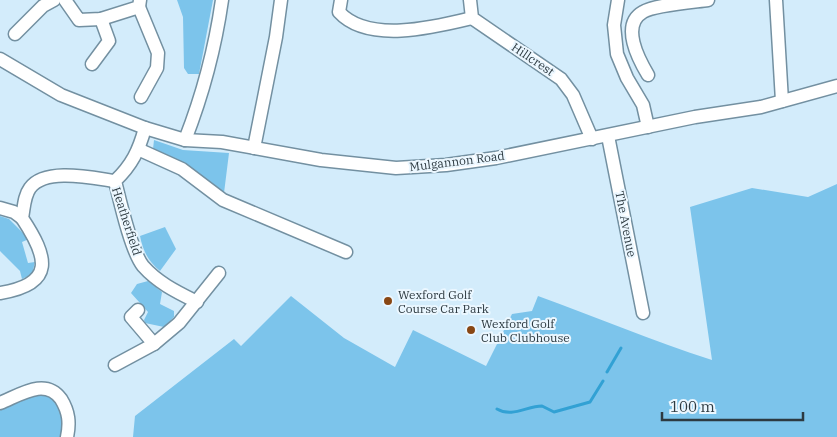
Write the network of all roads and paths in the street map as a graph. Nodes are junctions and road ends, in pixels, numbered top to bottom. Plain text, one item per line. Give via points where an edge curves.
1 (54, 0) edge
2 (65, 0) edge
3 (222, 0) edge
4 (280, 0) edge
5 (341, 0) edge
6 (470, 0) edge
7 (618, 0) edge
8 (708, 0) edge
9 (776, 0) edge
10 (139, 4) edge
11 (658, 4) edge
12 (472, 18) junction
13 (102, 19) junction
14 (15, 34) dead end
15 (0, 59) edge
16 (92, 64) dead end
17 (648, 75) dead end
18 (837, 86) edge
19 (141, 97) dead end
20 (782, 101) junction
21 (648, 127) junction
22 (146, 128) junction
23 (608, 136) junction
24 (592, 138) junction
25 (185, 140) junction
26 (254, 148) junction
27 (140, 150) junction
28 (115, 181) junction
29 (0, 208) edge
30 (22, 218) junction
31 (346, 252) dead end
32 (219, 273) dead end
33 (0, 293) edge
34 (197, 302) junction
35 (138, 310) dead end
36 (643, 313) dead end
37 (154, 344) junction
38 (115, 365) dead end
39 (0, 402) edge
40 (67, 437) edge

1 - 14 street via 43,6
2 - 13 street via 79,20
3 - 25 street via 205,86
4 - 26 street
5 - 12 street via 339,12 348,22 362,27 420,29
6 - 12 street
7 - 21 street via 614,25 617,54 643,105
8 - 11 street
9 - 20 street
10 - 13 street
10 - 19 street via 158,53 156,68
11 - 17 street via 642,12 633,29 635,48
12 - 24 street, Hillcrest via 562,79 573,95
13 - 16 street via 109,41
15 - 22 street, Mulgannon Road via 61,95
18 - 20 street, Mulgannon Road
20 - 21 street, Mulgannon Road
21 - 23 street, Mulgannon Road
22 - 25 street, Mulgannon Road
22 - 27 street, Heatherfield
23 - 24 street, Mulgannon Road
23 - 36 street, The Avenue
24 - 26 street, Mulgannon Road via 496,158 396,168 321,160
25 - 26 street, Mulgannon Road
27 - 28 street, Heatherfield via 129,168
27 - 31 street via 182,169 223,200
28 - 30 street via 68,174 38,180 25,198
28 - 34 street, Heatherfield via 141,264 165,285
29 - 30 street
30 - 33 street via 42,253 43,269 38,279 28,286
32 - 34 street
34 - 37 street
35 - 37 street via 131,317
37 - 38 street
39 - 40 street via 39,387 48,388 65,405 70,422

